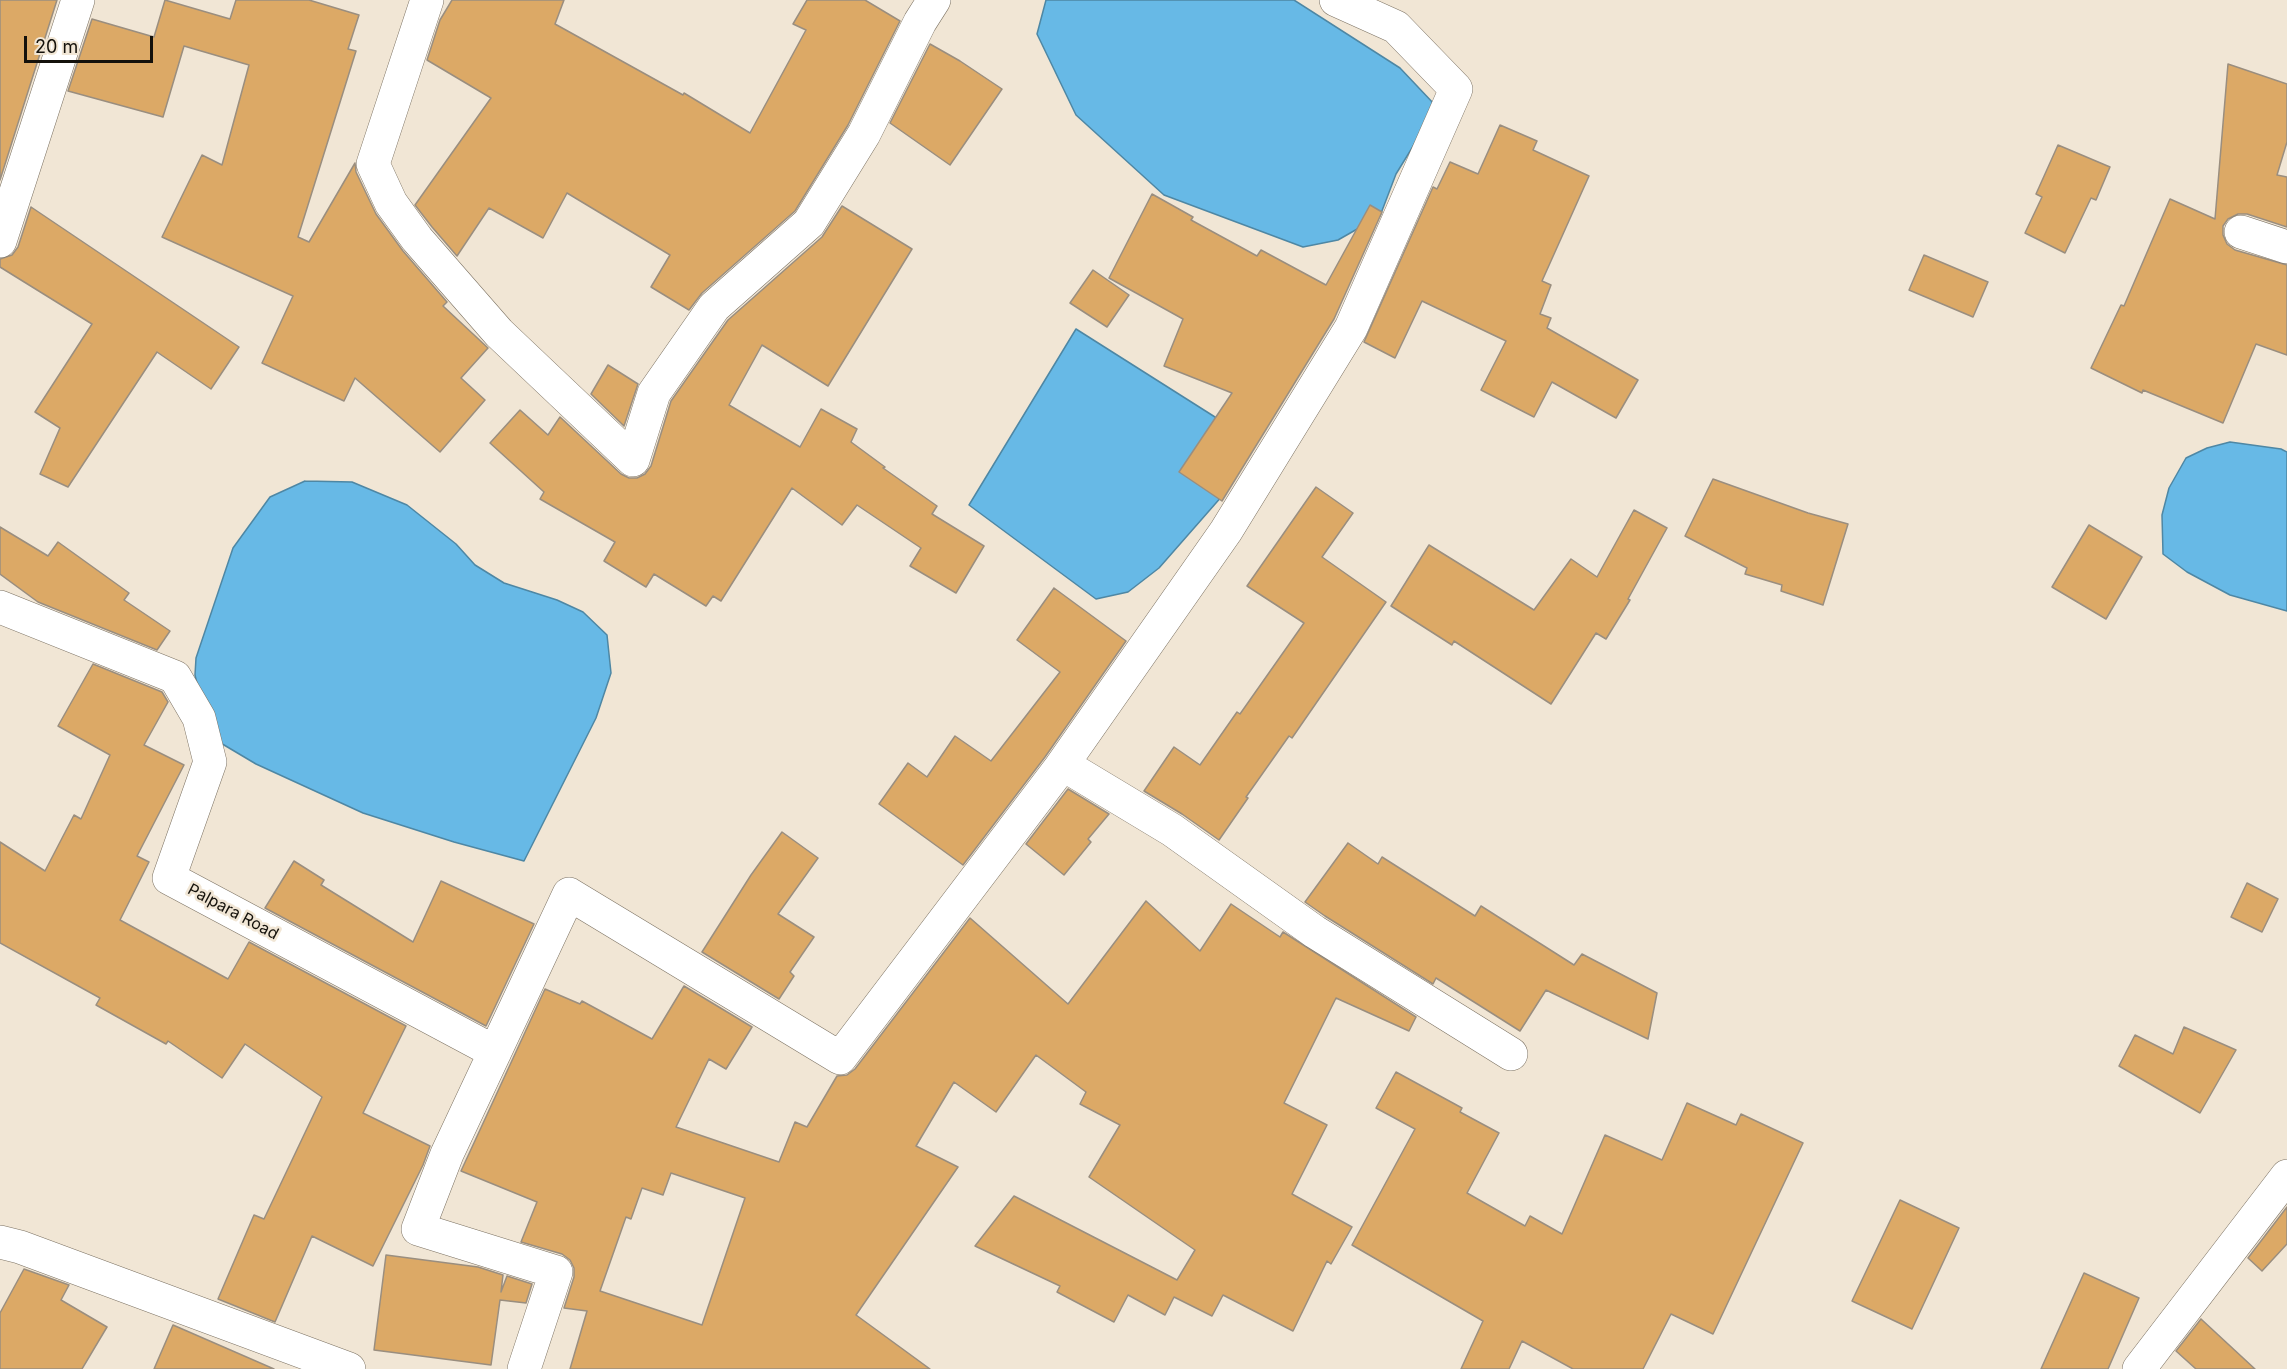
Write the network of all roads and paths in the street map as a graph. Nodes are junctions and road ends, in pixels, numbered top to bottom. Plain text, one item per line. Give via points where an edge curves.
1 (78, 0) edge
2 (426, 0) edge
3 (934, 0) edge
4 (1336, 0) edge
5 (2241, 232) dead end
6 (0, 241) edge
7 (2287, 247) edge
8 (0, 607) edge
9 (1060, 768) junction
10 (495, 1052) junction
11 (1511, 1054) dead end
12 (2287, 1176) edge
13 (0, 1242) edge
14 (349, 1369) edge
15 (524, 1369) edge
16 (2139, 1369) edge

1 - 6 street
2 - 3 street via 373,164 391,203 417,239 499,333 633,460 654,393 714,307 809,223 864,134
4 - 9 street via 1396,27 1456,89 1352,328 1226,531
5 - 7 street
8 - 10 street, Palpara Road via 175,677 199,718 210,762 169,878
9 - 10 street via 840,1058 569,894
9 - 11 street via 1074,771 1172,830 1315,932
10 - 15 street via 447,1154 418,1229 556,1272
12 - 16 street
13 - 14 street

